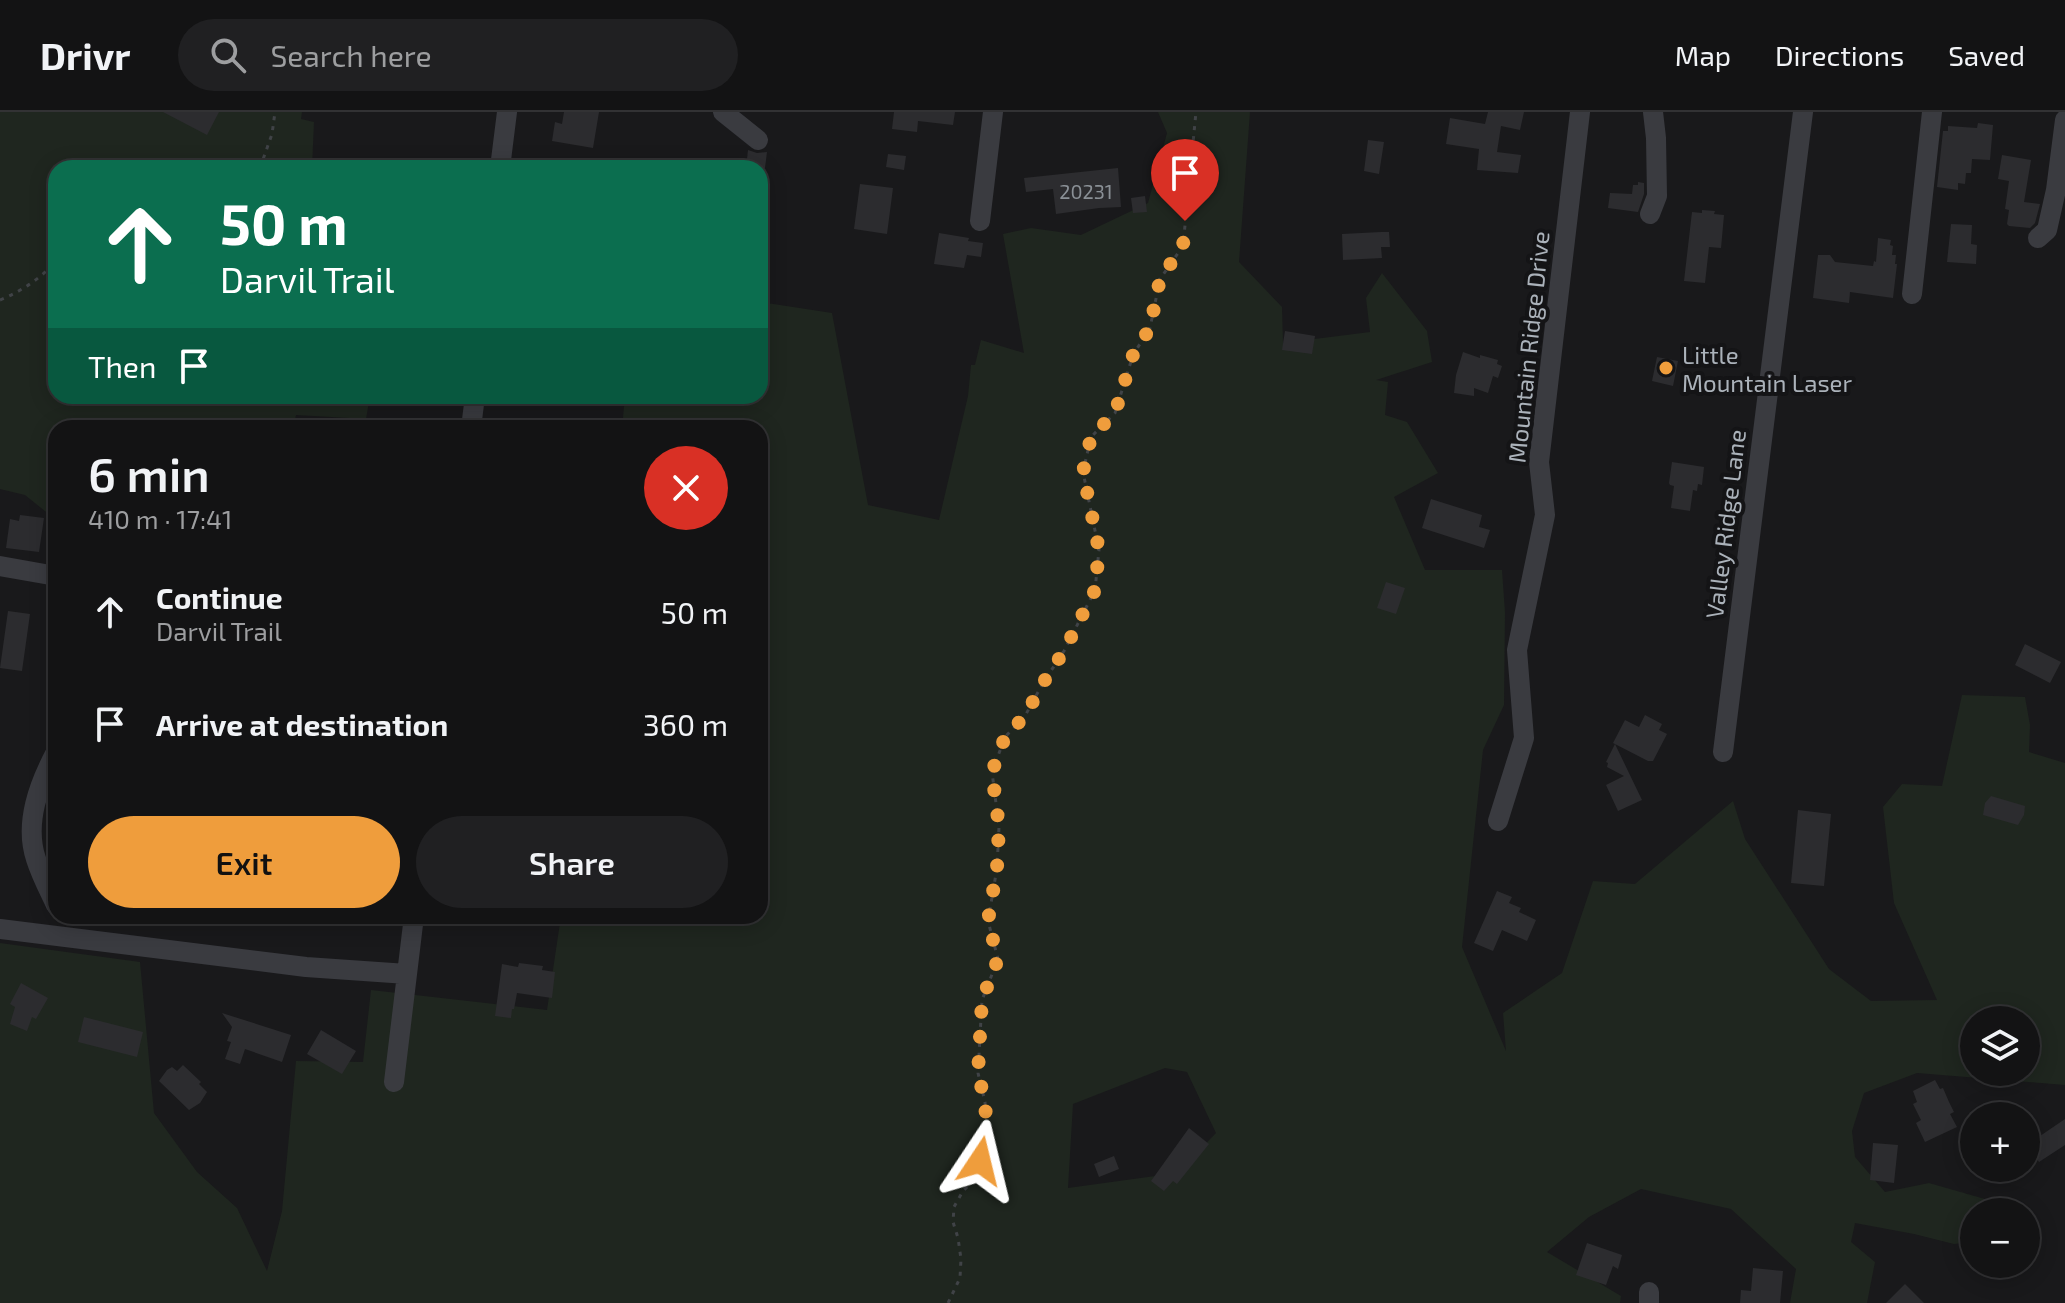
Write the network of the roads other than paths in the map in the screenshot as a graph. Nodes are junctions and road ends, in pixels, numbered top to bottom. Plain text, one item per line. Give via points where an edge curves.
1 (507, 112) edge
2 (723, 112) edge
3 (993, 112) edge
4 (1580, 112) edge
5 (1653, 112) edge
6 (1803, 112) edge
7 (1932, 112) edge
8 (2065, 120) edge
9 (758, 140) dead end
10 (501, 160) edge
11 (1650, 214) dead end
12 (980, 221) dead end
13 (2038, 238) dead end
14 (1912, 294) dead end
15 (0, 566) edge
16 (48, 575) edge
17 (1723, 752) dead end
18 (48, 767) edge
19 (1498, 821) dead end
20 (48, 887) edge
21 (65, 924) edge
22 (413, 924) edge
23 (0, 929) edge
24 (72, 939) junction
25 (407, 974) junction
26 (394, 1082) dead end

1 - 10 street
2 - 9 street
3 - 12 street
4 - 19 street, Mountain Ridge Drive via 1539,462 1545,515 1517,650 1524,738
5 - 11 street via 1657,196
6 - 17 street, Valley Ridge Lane
7 - 14 street
8 - 13 street via 2047,230
15 - 16 street
18 - 20 street via 31,819 34,855
21 - 24 street
22 - 25 street
23 - 24 street
24 - 25 street
25 - 26 street

